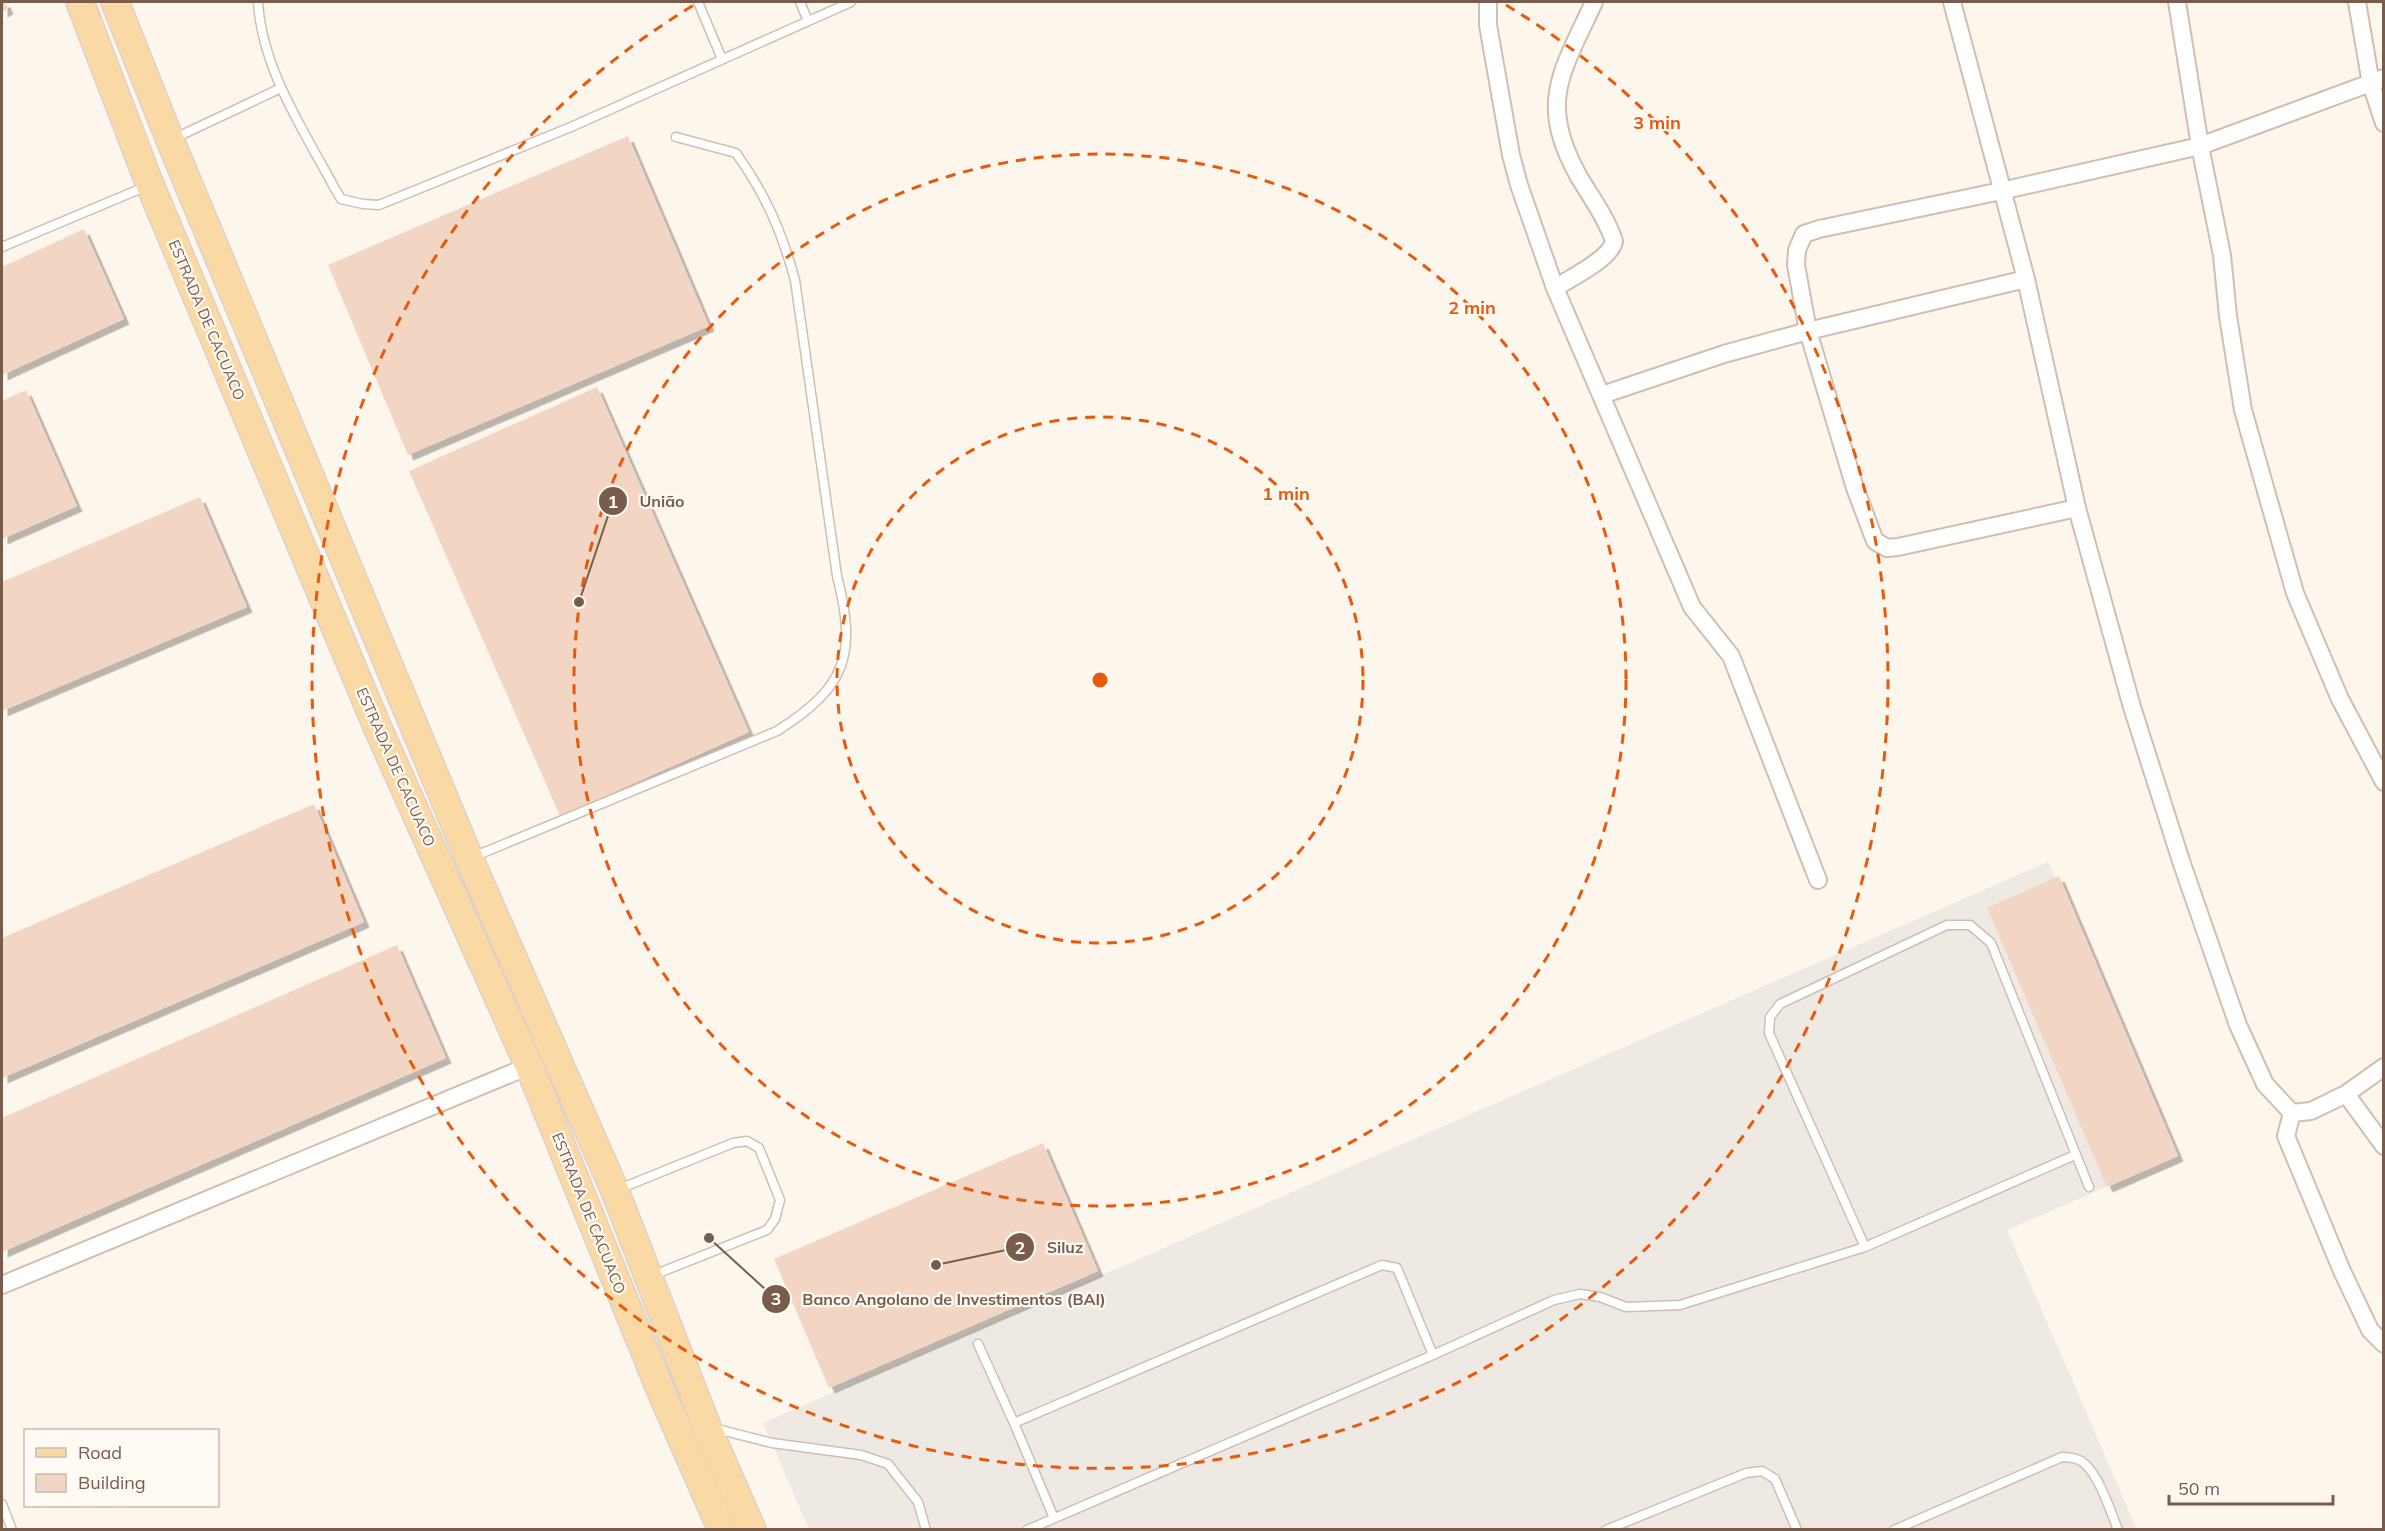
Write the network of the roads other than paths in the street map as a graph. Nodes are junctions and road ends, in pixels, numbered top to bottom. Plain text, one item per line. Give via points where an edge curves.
1 (80, 2) edge
2 (115, 2) edge
3 (258, 2) edge
4 (698, 2) edge
5 (800, 2) edge
6 (851, 2) edge
7 (1488, 2) edge
8 (1594, 2) edge
9 (1952, 2) edge
10 (2177, 2) edge
11 (2357, 2) edge
12 (808, 21) junction
13 (722, 59) junction
14 (2377, 81) edge
15 (281, 88) junction
16 (2384, 123) edge
17 (676, 136) dead end
18 (170, 140) junction
19 (2200, 146) junction
20 (150, 185) junction
21 (2001, 191) junction
22 (2, 247) edge
23 (2026, 279) junction
24 (1555, 288) junction
25 (1808, 331) junction
26 (1602, 394) junction
27 (2078, 508) junction
28 (2384, 782) edge
29 (469, 858) junction
30 (1818, 880) dead end
31 (529, 1066) junction
32 (2384, 1067) edge
33 (2346, 1094) junction
34 (2292, 1113) junction
35 (2384, 1146) edge
36 (2075, 1155) junction
37 (2089, 1187) dead end
38 (615, 1191) junction
39 (1865, 1247) junction
40 (648, 1277) junction
41 (2, 1285) edge
42 (978, 1344) dead end
43 (2384, 1344) edge
44 (1433, 1355) junction
45 (1014, 1423) junction
46 (706, 1427) junction
47 (2, 1504) edge
48 (1054, 1518) junction
49 (12, 1530) edge
50 (722, 1530) edge
51 (752, 1530) edge
52 (926, 1530) edge
53 (1027, 1530) edge
54 (1606, 1530) edge
55 (1797, 1530) edge
56 (1894, 1530) edge
57 (2118, 1530) edge

1 - 20 main road, ESTRADA DE CACUACO
2 - 18 main road, ESTRADA DE CACUACO
3 - 15 lane via 265,40
4 - 13 lane
5 - 12 lane
6 - 12 lane
7 - 24 street via 1488,25 1511,155
8 - 24 street via 1559,79 1556,112 1569,159 1614,241 1603,258
9 - 21 street
10 - 19 street
11 - 14 street
12 - 13 lane
13 - 15 lane via 572,127 379,205 341,199
14 - 16 street
14 - 19 street
15 - 18 lane
17 - 29 lane via 736,153 766,199 784,243 795,280 837,576 845,608 845,652 828,689 777,731
18 - 29 main road, ESTRADA DE CACUACO
19 - 21 street
19 - 28 street via 2222,255 2243,410 2283,557 2340,699
20 - 22 lane
20 - 31 main road, ESTRADA DE CACUACO via 376,724
21 - 23 street
21 - 25 street via 1804,234 1796,265
23 - 25 street
23 - 27 street
24 - 26 street
25 - 26 street
25 - 27 street via 1875,541 1887,548 1898,547
26 - 30 street via 1692,607 1731,656 1739,674
27 - 34 street via 2132,707 2238,1024 2265,1084
29 - 38 main road, ESTRADA DE CACUACO
31 - 41 street
31 - 50 main road, ESTRADA DE CACUACO via 663,1396
32 - 33 street
33 - 34 street via 2311,1112
33 - 35 street
34 - 43 street via 2286,1136 2342,1271 2370,1330
36 - 37 lane
36 - 39 lane
36 - 39 lane via 1991,943 1970,925 1947,925 1780,1004 1770,1017 1769,1033
38 - 40 main road, ESTRADA DE CACUACO
38 - 40 lane via 733,1143 747,1141 759,1148 780,1200 767,1230
39 - 44 lane via 1680,1305 1626,1307 1580,1294 1554,1300
40 - 46 main road, ESTRADA DE CACUACO
42 - 45 lane
44 - 45 lane via 1397,1268 1382,1266
44 - 48 lane
45 - 48 lane
46 - 51 main road, ESTRADA DE CACUACO
46 - 52 lane via 772,1443 861,1455 888,1464 918,1502
47 - 49 lane
48 - 53 lane
54 - 55 lane via 1746,1473 1762,1471 1775,1479
56 - 57 lane via 2062,1457 2072,1457 2086,1464

